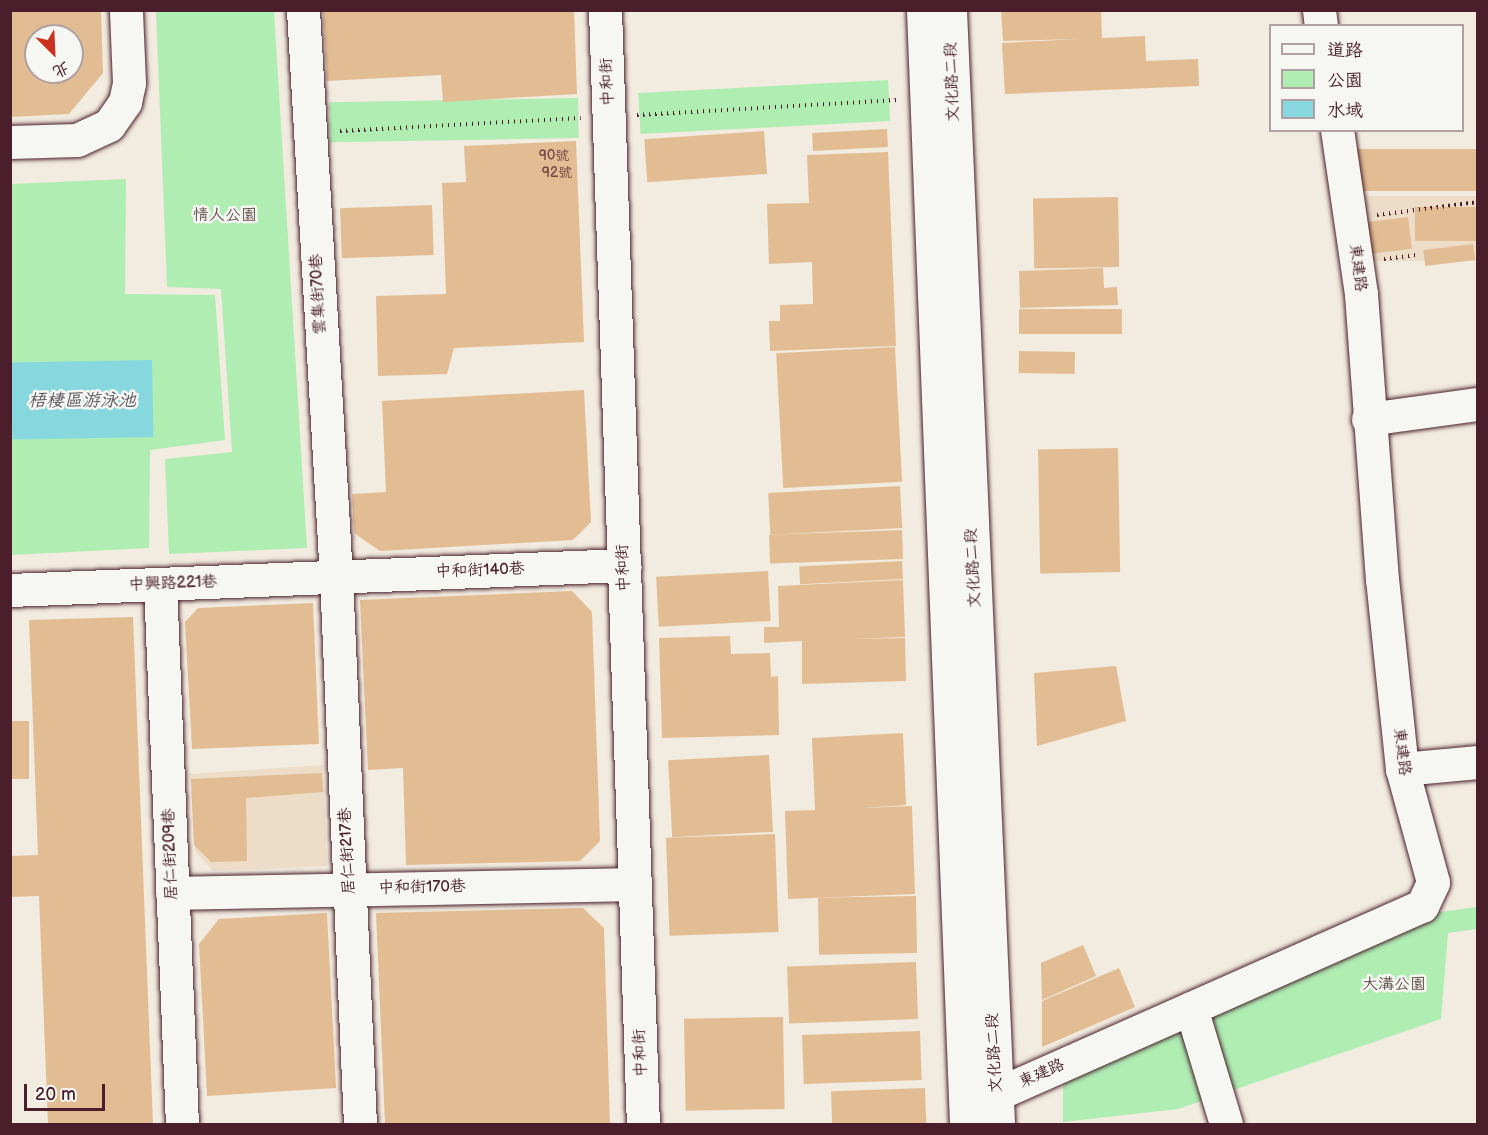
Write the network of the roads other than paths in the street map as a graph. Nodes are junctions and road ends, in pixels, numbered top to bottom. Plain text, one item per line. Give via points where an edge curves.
1 (126, 10) edge
2 (303, 10) edge
3 (605, 10) edge
4 (923, 10) edge
5 (950, 10) edge
6 (1337, 132) edge
7 (10, 142) edge
8 (952, 404) junction
9 (1478, 404) edge
10 (1368, 418) junction
11 (624, 565) junction
12 (336, 577) junction
13 (160, 584) junction
14 (10, 590) edge
15 (1478, 762) edge
16 (1402, 769) junction
17 (635, 884) junction
18 (350, 890) junction
19 (172, 893) junction
20 (1191, 1008) junction
21 (997, 1109) edge
22 (182, 1125) edge
23 (360, 1125) edge
24 (643, 1125) edge
25 (966, 1125) edge
26 (1226, 1125) edge

1 - 7 street via 129,83 125,102 109,126 77,140
2 - 12 street, 雲集街70巷
3 - 11 street, 中和街
4 - 8 street, 文化路二段
5 - 8 street, 文化路二段
6 - 10 street, 東建路 via 1361,294
8 - 21 street, 文化路二段
8 - 25 street, 文化路二段
9 - 10 street
10 - 16 street, 東建路
11 - 12 street, 中和街140巷
11 - 17 street, 中和街
12 - 13 street, 中興路221巷
12 - 18 street, 居仁街217巷
13 - 14 street, 中興路221巷
13 - 19 street, 居仁街209巷
15 - 16 street
16 - 20 street, 東建路 via 1433,882 1422,906
17 - 18 street, 中和街170巷
17 - 24 street, 中和街
18 - 19 street, 中和街170巷
18 - 23 street, 居仁街217巷
19 - 22 street, 居仁街209巷
20 - 21 street, 東建路
20 - 26 street

